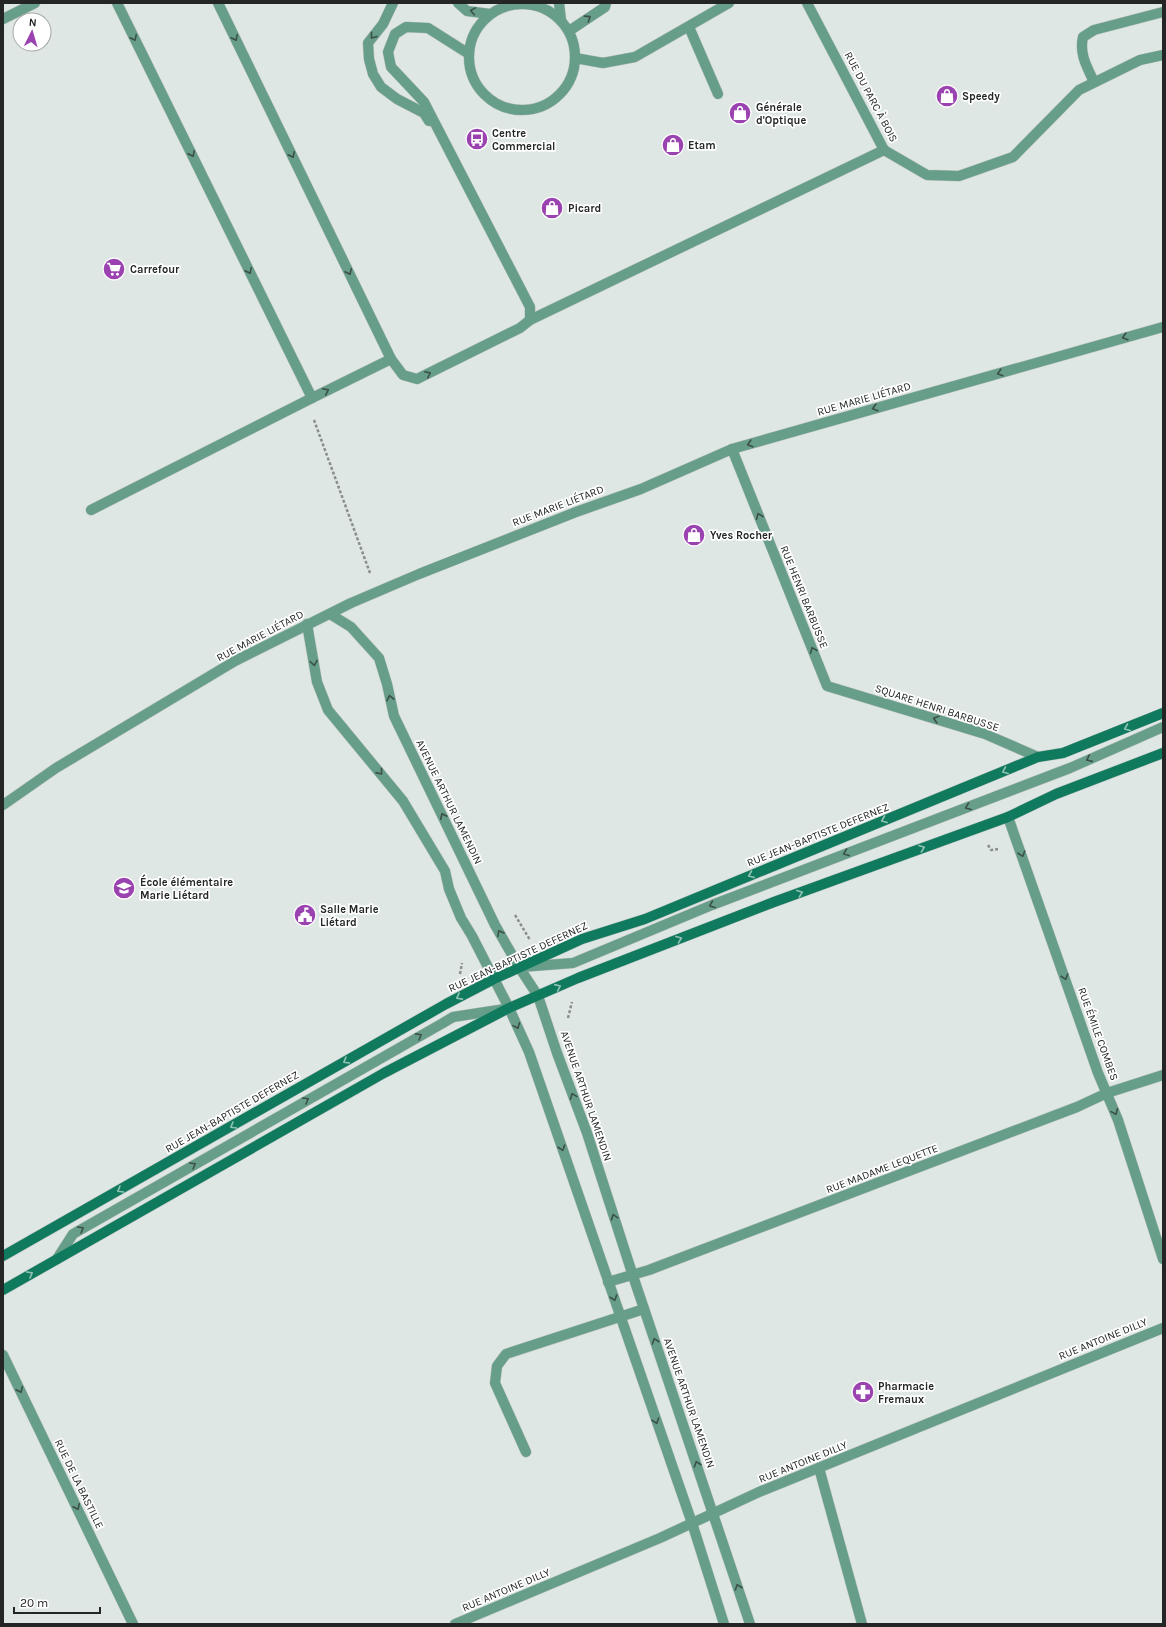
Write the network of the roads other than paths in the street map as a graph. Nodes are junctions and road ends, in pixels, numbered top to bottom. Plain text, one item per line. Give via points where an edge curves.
1 (35, 3) edge
2 (117, 3) edge
3 (218, 3) edge
4 (393, 3) edge
5 (458, 3) edge
6 (517, 3) edge
7 (559, 3) edge
8 (606, 3) edge
9 (729, 3) edge
10 (807, 3) edge
11 (1163, 12) edge
12 (490, 14) junction
13 (3, 19) edge
14 (561, 20) junction
15 (689, 27) junction
16 (569, 30) junction
17 (469, 54) junction
18 (1163, 54) edge
19 (575, 58) junction
20 (1094, 82) junction
21 (718, 94) dead end
22 (448, 148) junction
23 (884, 150) junction
24 (530, 320) junction
25 (1163, 327) edge
26 (391, 359) junction
27 (312, 398) junction
28 (732, 449) junction
29 (92, 510) dead end
30 (330, 614) junction
31 (306, 624) junction
32 (827, 686) joint
33 (1163, 713) edge
34 (1163, 727) edge
35 (1163, 752) edge
36 (1038, 757) junction
37 (3, 805) edge
38 (1008, 817) junction
39 (519, 967) junction
40 (494, 979) junction
41 (538, 996) junction
42 (509, 1008) junction
43 (1163, 1075) edge
44 (1107, 1093) junction
45 (3, 1256) edge
46 (57, 1259) junction
47 (1163, 1259) edge
48 (633, 1276) junction
49 (608, 1282) junction
50 (3, 1290) edge
51 (644, 1309) junction
52 (620, 1317) junction
53 (1163, 1328) edge
54 (3, 1355) edge
55 (526, 1452) dead end
56 (819, 1468) junction
57 (713, 1513) junction
58 (692, 1524) junction
59 (133, 1624) edge
60 (455, 1624) edge
61 (724, 1624) edge
62 (750, 1624) edge
63 (862, 1624) edge

1 - 13 street
2 -> 27 street
3 -> 26 street
4 -> 22 street via 383,24 368,43 373,74 381,87 424,113
12 -> 5 street via 467,11
6 - 12 street
6 - 14 street via 541,7
7 - 14 street
16 -> 8 street via 605,7
9 - 15 street
10 - 23 street, RUE DU PARC À BOIS
11 - 20 street via 1094,30 1083,37 1083,59
12 - 17 street via 475,32
14 - 16 street
15 - 19 street via 635,58 602,63
15 - 21 street
16 - 19 street
17 - 19 street via 470,69 479,89 492,101 523,110 543,106 560,94 571,77
17 - 22 street via 428,28 406,27 395,34 388,52 392,67 424,102
18 - 20 street, RUE DU PARC À BOIS via 1140,60
20 - 23 street, RUE DU PARC À BOIS via 1079,90 1013,157 959,176 927,175
22 - 24 street via 530,308
23 - 24 street
26 -> 24 street via 403,375 417,379 520,328
25 -> 28 street, RUE MARIE LIÉTARD
27 -> 26 street
27 - 29 street
28 - 30 street, RUE MARIE LIÉTARD via 641,488 378,592
32 -> 28 street, RUE HENRI BARBUSSE
30 - 31 street, RUE MARIE LIÉTARD
39 -> 30 street, AVENUE ARTHUR LAMENDIN via 495,925 394,716 379,658 351,627
31 - 37 street, RUE MARIE LIÉTARD via 235,661 56,768
31 -> 40 street via 317,682 328,710 403,801 445,871 449,889 467,929
36 -> 32 street, SQUARE HENRI BARBUSSE via 985,734
33 -> 36 main road, RUE JEAN-BAPTISTE DEFERNEZ via 1063,753
34 -> 39 street via 1070,768 712,905 572,963
35 - 38 main road via 1056,794
36 -> 39 main road, RUE JEAN-BAPTISTE DEFERNEZ via 645,919 582,939
41 -> 38 main road via 774,902
38 -> 44 street, RUE ÉMILE COMBES
39 - 40 main road, RUE JEAN-BAPTISTE DEFERNEZ
39 - 41 street, AVENUE ARTHUR LAMENDIN
40 - 42 street
40 -> 45 main road, RUE JEAN-BAPTISTE DEFERNEZ
41 - 42 main road
48 -> 41 street, AVENUE ARTHUR LAMENDIN via 587,1133
42 - 46 main road via 384,1073
46 -> 42 street via 73,1234 453,1017
42 -> 49 street via 529,1052
43 - 44 street, RUE MADAME LEQUETTE
44 -> 47 street, RUE ÉMILE COMBES
44 - 48 street, RUE MADAME LEQUETTE via 1077,1107
50 -> 46 main road
48 - 49 street, RUE MADAME LEQUETTE
48 - 51 street, AVENUE ARTHUR LAMENDIN
49 -> 52 street
51 - 52 street
57 -> 51 street, AVENUE ARTHUR LAMENDIN
52 - 55 street via 506,1354 497,1366 495,1383
52 -> 58 street
53 - 56 street, RUE ANTOINE DILLY
54 -> 59 street, RUE DE LA BASTILLE
56 - 57 street, RUE ANTOINE DILLY
56 - 63 street
57 - 58 street, RUE ANTOINE DILLY
62 -> 57 street, AVENUE ARTHUR LAMENDIN
58 - 60 street, RUE ANTOINE DILLY
58 - 61 street

